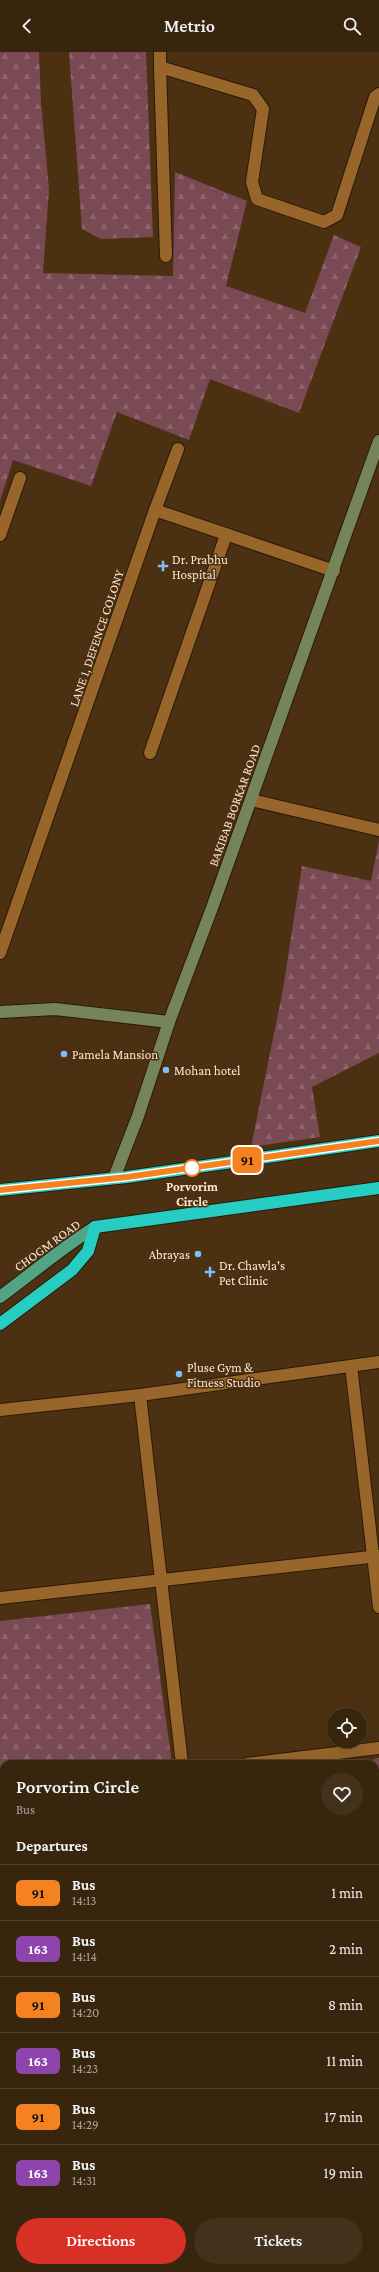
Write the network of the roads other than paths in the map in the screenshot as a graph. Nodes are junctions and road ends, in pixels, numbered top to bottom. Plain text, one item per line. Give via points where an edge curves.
1 (160, 52) edge
2 (160, 67) junction
3 (379, 94) edge
4 (166, 256) dead end
5 (379, 441) edge
6 (178, 449) dead end
7 (20, 478) dead end
8 (155, 510) junction
9 (0, 535) edge
10 (226, 535) junction
11 (334, 571) junction
12 (150, 753) dead end
13 (251, 800) junction
14 (379, 830) edge
15 (0, 953) edge
16 (0, 1012) edge
17 (169, 1022) junction
18 (379, 1141) edge
19 (114, 1178) junction
20 (379, 1188) edge
21 (0, 1190) edge
22 (96, 1227) junction
23 (0, 1297) edge
24 (0, 1324) edge
25 (379, 1362) edge
26 (351, 1366) junction
27 (140, 1395) junction
28 (0, 1410) edge
29 (376, 1556) edge
30 (161, 1581) junction
31 (0, 1598) edge
32 (379, 1607) edge
33 (379, 1748) edge
34 (182, 1760) edge
35 (280, 1760) edge

1 - 2 street
2 - 3 street via 253,95 263,109 252,182 257,199 324,222 337,215 375,97
2 - 4 street
5 - 11 street, BAKIBAB BORKAR ROAD
6 - 8 street, LANE 1, DEFENCE COLONY
7 - 9 street
8 - 10 street
8 - 15 street, LANE 1, DEFENCE COLONY
10 - 11 street
10 - 12 street
11 - 13 street, BAKIBAB BORKAR ROAD
13 - 14 street
13 - 17 street, BAKIBAB BORKAR ROAD
16 - 17 street via 55,1009
17 - 19 street, BAKIBAB BORKAR ROAD via 138,1116
18 - 19 highway
19 - 21 highway
20 - 22 highway
22 - 23 main road, CHOGM ROAD via 64,1246 40,1268
22 - 24 highway, CHOGM ROAD via 88,1251 72,1270
25 - 26 street
26 - 27 street
26 - 29 street
27 - 28 street
27 - 30 street
29 - 30 street
29 - 32 street
30 - 31 street
30 - 34 street
33 - 35 street

